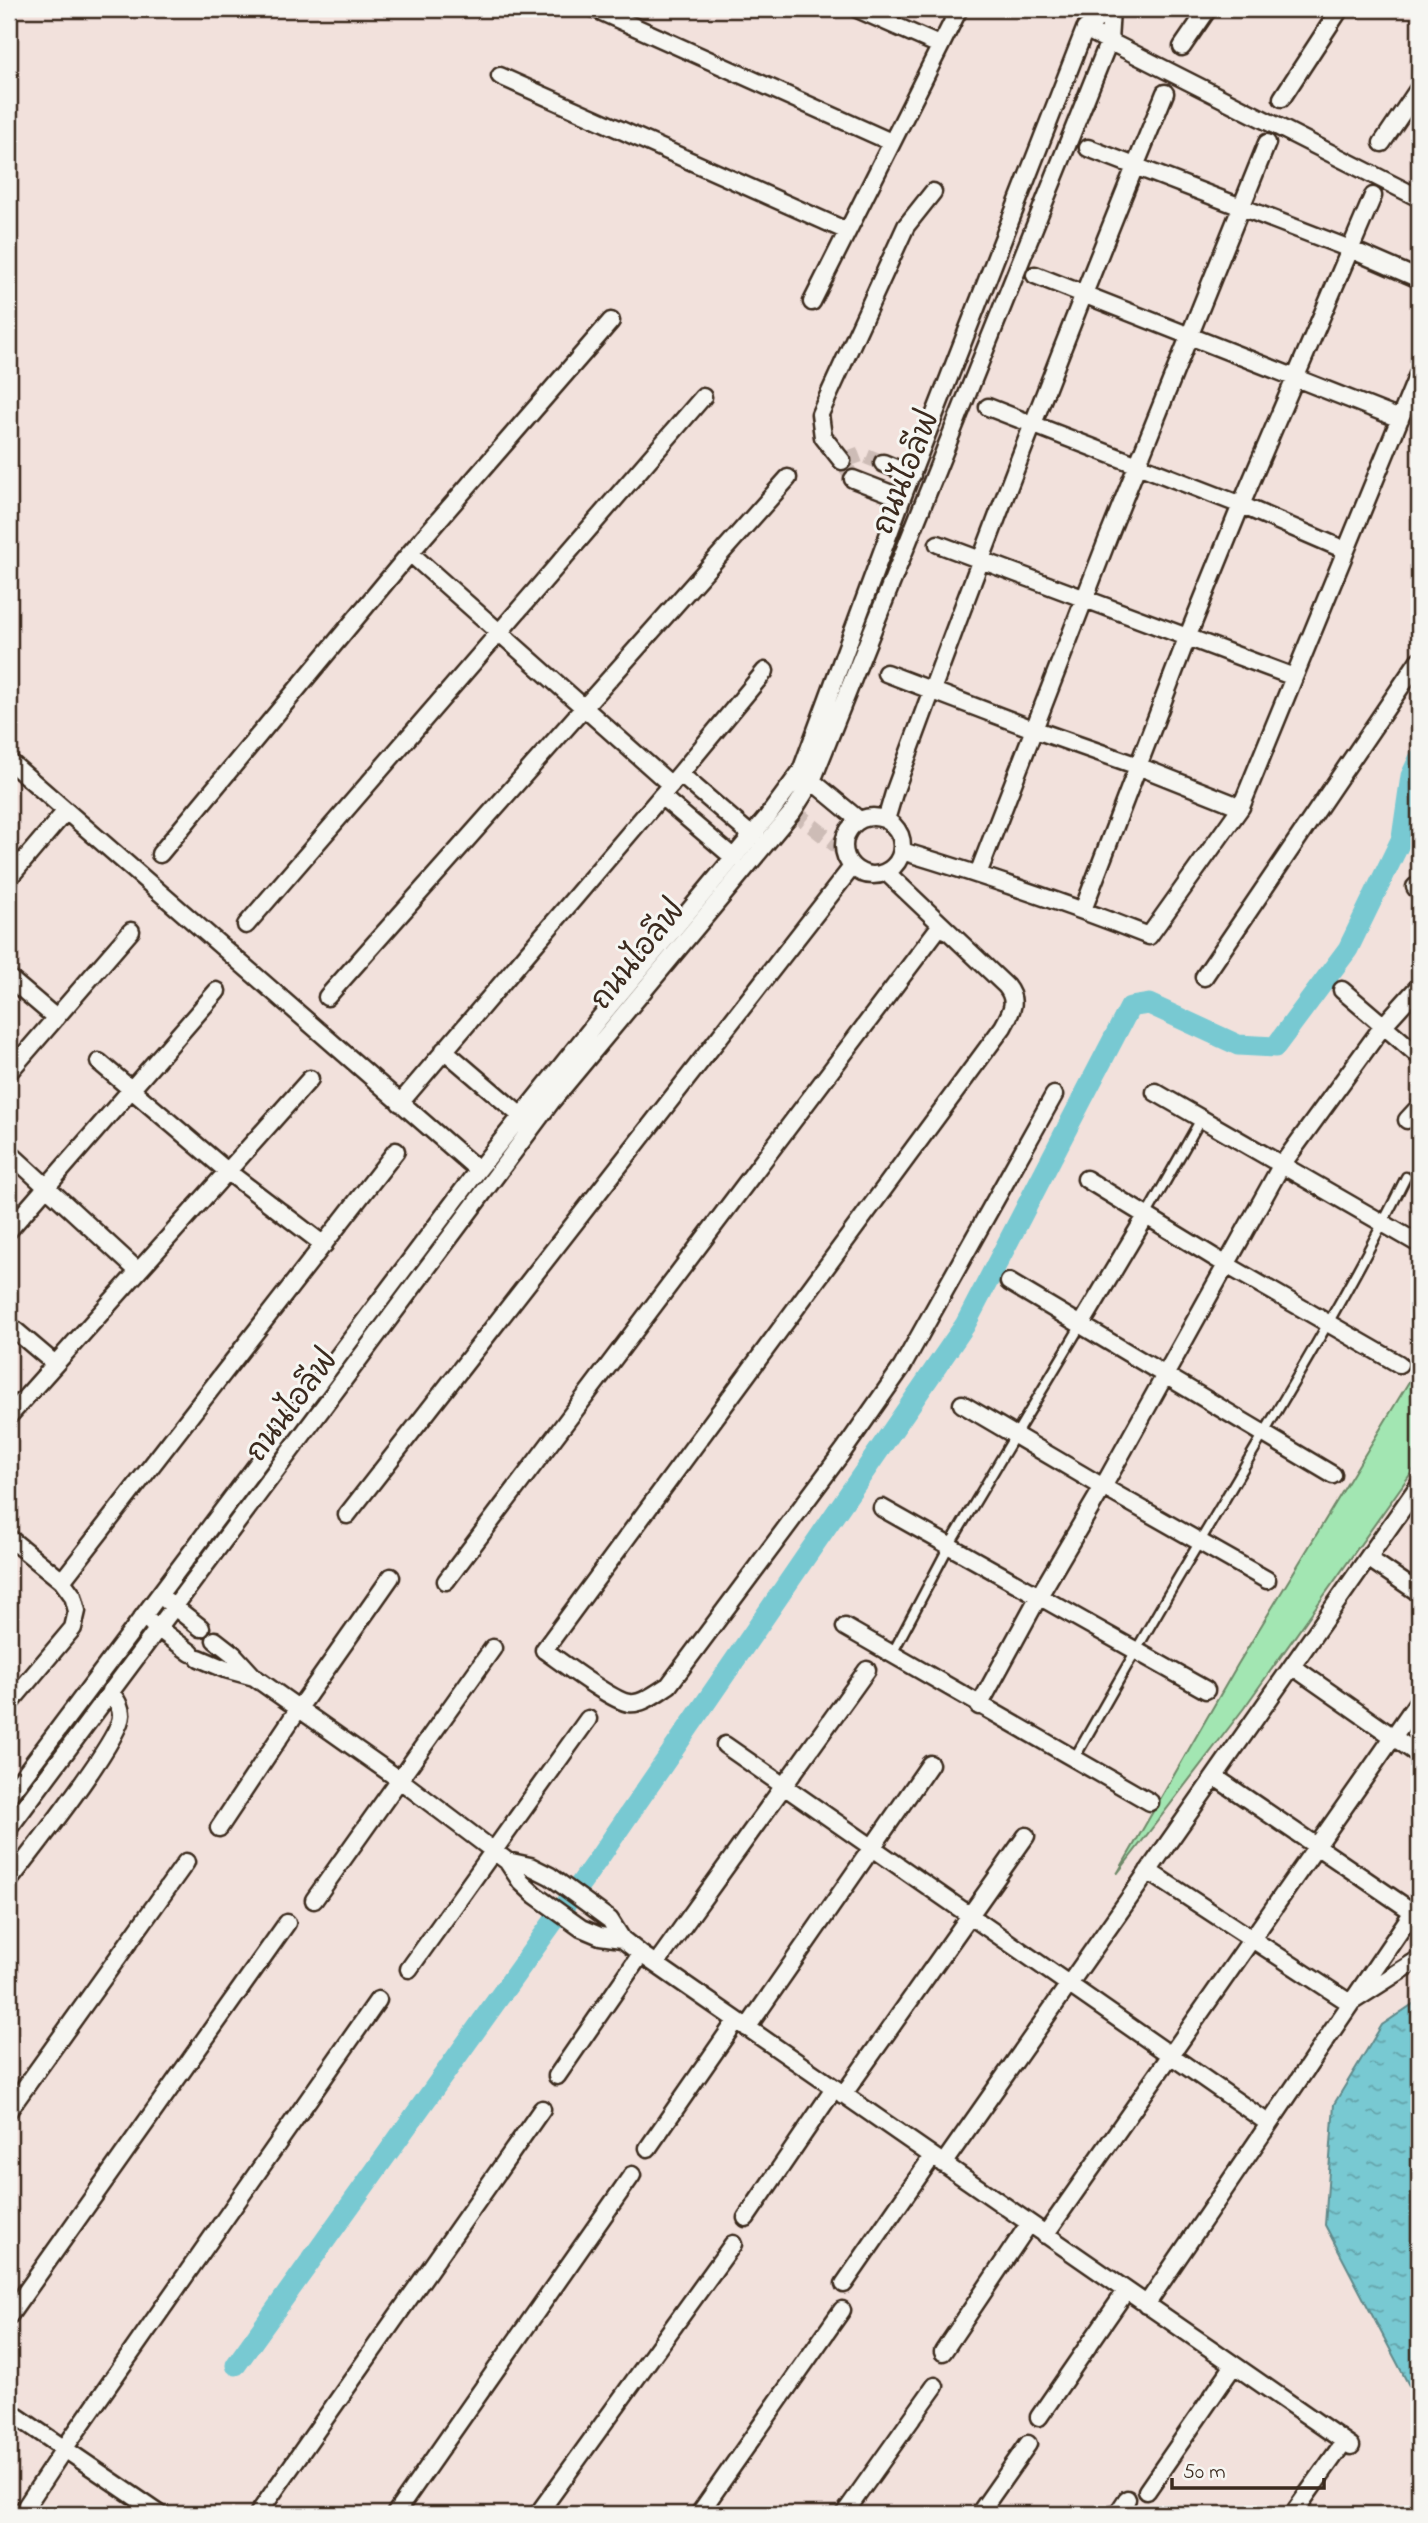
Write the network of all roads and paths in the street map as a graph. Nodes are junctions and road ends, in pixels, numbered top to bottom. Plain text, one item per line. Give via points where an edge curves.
1 (595, 9) edge
2 (857, 9) edge
3 (959, 9) edge
4 (1111, 9) edge
5 (1208, 9) edge
6 (1340, 9) edge
7 (1085, 29) junction
8 (1109, 41) junction
9 (939, 46) junction
10 (1182, 47) dead end
11 (500, 76) dead end
12 (1419, 88) edge
13 (1165, 93) dead end
14 (1282, 97) dead end
15 (891, 142) junction
16 (1267, 143) dead end
17 (1382, 143) dead end
18 (1088, 148) dead end
19 (1134, 167) junction
20 (933, 192) dead end
21 (1373, 196) dead end
22 (1419, 198) edge
23 (1241, 207) junction
24 (847, 231) junction
25 (1350, 249) junction
26 (1035, 275) dead end
27 (1419, 279) edge
28 (1082, 294) junction
29 (811, 302) dead end
30 (611, 321) dead end
31 (1188, 335) junction
32 (1419, 372) edge
33 (1294, 378) junction
34 (703, 397) dead end
35 (988, 407) dead end
36 (1399, 419) junction
37 (1033, 424) junction
38 (842, 461) dead end
39 (883, 463) tunnel mouth
40 (1139, 465) junction
41 (912, 475) junction
42 (788, 478) dead end
43 (853, 479) dead end
44 (902, 498) junction
45 (1241, 505) junction
46 (938, 544) dead end
47 (1345, 550) junction
48 (410, 553) junction
49 (980, 560) junction
50 (1084, 600) junction
51 (498, 631) junction
52 (1187, 638) junction
53 (1419, 660) edge
54 (765, 671) dead end
55 (886, 673) dead end
56 (1294, 677) junction
57 (932, 689) junction
58 (586, 709) junction
59 (1033, 729) junction
60 (9, 761) edge
61 (1138, 765) junction
62 (812, 781) junction
63 (671, 785) junction
64 (1241, 807) junction
65 (65, 812) junction
66 (859, 820) junction
67 (886, 820) junction
68 (752, 836) junction
69 (902, 851) junction
70 (160, 854) dead end
71 (734, 858) junction
72 (852, 867) junction
73 (886, 873) junction
74 (978, 874) junction
75 (9, 878) edge
76 (1083, 910) junction
77 (246, 925) dead end
78 (940, 926) junction
79 (131, 931) dead end
80 (1204, 977) dead end
81 (9, 978) edge
82 (1419, 986) edge
83 (1342, 990) dead end
84 (217, 991) dead end
85 (327, 997) dead end
86 (55, 1018) junction
87 (1383, 1026) junction
88 (444, 1050) junction
89 (1419, 1056) edge
90 (99, 1062) dead end
91 (9, 1072) edge
92 (310, 1079) dead end
93 (132, 1089) junction
94 (1154, 1092) dead end
95 (1054, 1095) dead end
96 (400, 1102) junction
97 (1419, 1107) edge
98 (521, 1116) junction
99 (1201, 1119) junction
100 (1407, 1120) dead end
101 (396, 1151) dead end
102 (14, 1157) dead end
103 (1281, 1166) junction
104 (478, 1170) junction
105 (227, 1171) junction
106 (1406, 1177) dead end
107 (1086, 1179) dead end
108 (47, 1186) junction
109 (1146, 1216) junction
110 (1383, 1224) junction
111 (9, 1230) edge
112 (1419, 1244) edge
113 (324, 1245) junction
114 (1225, 1264) junction
115 (138, 1271) junction
116 (1009, 1282) dead end
117 (1327, 1323) junction
118 (9, 1325) edge
119 (1081, 1325) junction
120 (55, 1364) junction
121 (1399, 1364) dead end
122 (1164, 1375) junction
123 (962, 1404) dead end
124 (9, 1416) edge
125 (1265, 1434) junction
126 (1015, 1436) junction
127 (1333, 1475) dead end
128 (1419, 1485) edge
129 (1103, 1487) junction
130 (882, 1508) dead end
131 (347, 1515) dead end
132 (9, 1538) edge
133 (1199, 1542) junction
134 (949, 1546) junction
135 (1368, 1558) junction
136 (391, 1577) dead end
137 (446, 1580) dead end
138 (1267, 1580) dead end
139 (62, 1581) junction
140 (1419, 1593) edge
141 (159, 1595) junction
142 (1039, 1596) junction
143 (174, 1607) junction
144 (142, 1617) junction
145 (845, 1627) dead end
146 (201, 1628) dead end
147 (158, 1629) junction
148 (215, 1640) dead end
149 (494, 1648) dead end
150 (1136, 1650) junction
151 (892, 1654) junction
152 (1292, 1666) junction
153 (867, 1670) dead end
154 (254, 1677) junction
155 (1206, 1690) dead end
156 (110, 1691) junction
157 (1419, 1700) edge
158 (9, 1704) edge
159 (979, 1706) junction
160 (299, 1708) junction
161 (588, 1719) dead end
162 (1393, 1737) junction
163 (725, 1745) dead end
164 (1419, 1755) edge
165 (1074, 1759) junction
166 (930, 1764) dead end
167 (1215, 1777) junction
168 (400, 1780) junction
169 (783, 1786) junction
170 (9, 1795) edge
171 (1150, 1802) dead end
172 (9, 1828) edge
173 (219, 1828) dead end
174 (1027, 1836) dead end
175 (1317, 1846) junction
176 (872, 1848) junction
177 (494, 1851) junction
178 (508, 1861) junction
179 (186, 1862) dead end
180 (1148, 1871) junction
181 (9, 1881) edge
182 (314, 1900) dead end
183 (1416, 1908) edge
184 (970, 1916) junction
185 (287, 1923) dead end
186 (622, 1939) junction
187 (1252, 1939) junction
188 (641, 1954) junction
189 (1419, 1959) edge
190 (656, 1964) junction
191 (409, 1969) dead end
192 (1069, 1985) junction
193 (378, 2000) dead end
194 (1350, 2003) junction
195 (742, 2024) junction
196 (1171, 2056) junction
197 (557, 2076) dead end
198 (839, 2092) junction
199 (542, 2109) dead end
200 (9, 2110) edge
201 (1268, 2123) junction
202 (648, 2148) dead end
203 (938, 2160) junction
204 (632, 2175) dead end
205 (746, 2218) dead end
206 (1029, 2224) junction
207 (1045, 2235) junction
208 (733, 2244) dead end
209 (844, 2284) dead end
210 (1126, 2291) junction
211 (1146, 2305) junction
212 (842, 2310) dead end
213 (9, 2316) edge
214 (943, 2352) dead end
215 (1234, 2365) junction
216 (935, 2386) dead end
217 (9, 2412) edge
218 (1039, 2417) dead end
219 (1028, 2444) dead end
220 (64, 2449) junction
221 (1147, 2491) dead end
222 (1127, 2499) dead end
223 (21, 2514) edge
224 (160, 2514) edge
225 (258, 2514) edge
226 (395, 2514) edge
227 (538, 2514) edge
228 (699, 2514) edge
229 (844, 2514) edge
230 (979, 2514) edge
231 (1117, 2514) edge
232 (1293, 2514) edge

1 - 15 street
2 - 9 street
3 - 9 street
4 - 7 street, ถนนไอลีฟ
4 - 8 street, ถนนไอลีฟ
5 - 10 street
6 - 14 street
7 - 8 street
7 - 41 street, ถนนไอลีฟ
8 - 22 street
8 - 62 street, ถนนไอลีฟ
9 - 15 street
11 - 24 street
12 - 17 street
13 - 19 street
15 - 24 street
16 - 23 street
18 - 19 street
19 - 23 street
19 - 28 street
20 - 38 street via 906,226 820,414 823,437
21 - 25 street
23 - 25 street
23 - 31 street
24 - 29 street
25 - 27 street
25 - 33 street
26 - 28 street
28 - 31 street
28 - 37 street
30 - 48 street
31 - 33 street
31 - 40 street
32 - 36 street
33 - 36 street
33 - 45 street
34 - 51 street
35 - 37 street
36 - 47 street
37 - 40 street
37 - 49 street
39 - 41 street
40 - 45 street
40 - 50 street
41 - 44 street, ถนนไอลีฟ
42 - 58 street
43 - 44 street
44 - 68 street, ถนนไอลีฟ via 801,771
45 - 47 street
45 - 52 street
46 - 49 street
47 - 56 street
48 - 51 street
48 - 70 street
49 - 50 street
49 - 57 street
50 - 52 street
50 - 59 street
51 - 58 street
51 - 77 street
52 - 56 street
52 - 61 street
53 - 80 street
54 - 63 street
55 - 57 street
56 - 64 street
57 - 59 street
57 - 67 street
58 - 63 street
58 - 85 street
59 - 61 street
59 - 74 street
60 - 65 street
61 - 64 street
61 - 76 street
62 - 66 street
62 - 143 street, ถนนไอลีฟ via 793,811 551,1102
63 - 68 street
63 - 71 street
63 - 88 street
64 - 76 street via 1149,936
65 - 75 street
65 - 96 street
66 - 67 street
66 - 72 street via 844,841
67 - 69 street via 899,833
68 - 71 street, ถนนไอลีฟ
69 - 73 street
69 - 74 street
71 - 98 street, ถนนไอลีฟ
72 - 73 street via 868,875
72 - 131 street
73 - 78 street
74 - 76 street
78 - 95 street via 1013,995 1013,1008 1003,1027 544,1650 603,1691 629,1703 647,1699 669,1685 902,1367
78 - 137 street
79 - 86 street
81 - 86 street
82 - 87 street
83 - 87 street
84 - 93 street
86 - 91 street
87 - 89 street
87 - 103 street
88 - 96 street
88 - 98 street
90 - 93 street
92 - 105 street
93 - 105 street
93 - 108 street
94 - 99 street
96 - 104 street
97 - 100 street
98 - 104 street, ถนนไอลีฟ
99 - 103 street
99 - 109 lane
101 - 113 street
102 - 108 street
103 - 110 street
103 - 114 street
104 - 141 street, ถนนไอลีฟ
105 - 113 street
105 - 115 street
106 - 110 lane
107 - 109 street
108 - 111 street
108 - 115 street
109 - 114 street
109 - 119 street
110 - 112 street
110 - 117 lane
113 - 139 street
114 - 117 street
114 - 122 street
115 - 120 street
116 - 119 street
117 - 121 street
117 - 125 lane
118 - 120 street
119 - 122 street
119 - 126 lane
120 - 124 street
122 - 125 street
122 - 129 street
123 - 126 street
125 - 127 street
125 - 133 lane
126 - 129 street
126 - 134 lane
128 - 135 street
129 - 133 street
129 - 142 street
130 - 134 street
132 - 139 street
133 - 138 street
133 - 150 lane
134 - 142 street
134 - 151 lane
135 - 140 street
135 - 152 street
136 - 160 street
139 - 158 street via 77,1611 73,1628
141 - 143 street
141 - 144 street, ถนนไอลีฟ
142 - 150 street
142 - 159 street
143 - 146 street
143 - 147 street, ถนนไอลีฟ
144 - 147 street
144 - 170 street, ถนนไอลีฟ
145 - 151 street
147 - 154 street via 195,1656
147 - 156 street, ถนนไอลีฟ
148 - 154 street
149 - 168 street
150 - 155 street
150 - 165 lane
151 - 159 street
152 - 162 street
152 - 167 street
153 - 169 street
154 - 160 street
156 - 172 street, ถนนไอลีฟ
156 - 181 street via 121,1717 117,1732
157 - 162 street
159 - 165 street
160 - 168 street
160 - 173 street
161 - 177 street
162 - 164 street
162 - 175 street
163 - 169 street
165 - 171 street
166 - 176 street
167 - 175 street
167 - 180 street
168 - 177 street
168 - 182 street
169 - 176 street
169 - 190 street
174 - 184 street
175 - 183 street
175 - 187 street
176 - 184 street
176 - 195 street
177 - 178 street
177 - 191 street
178 - 186 street via 550,1876 610,1920
178 - 186 street via 535,1895 581,1928
179 - 200 street
180 - 187 street
180 - 192 street
183 - 194 street
184 - 192 street
184 - 198 street
185 - 213 street
186 - 188 street
187 - 194 street
187 - 196 street
188 - 190 street
188 - 197 street
189 - 194 street
190 - 195 street
192 - 196 street
192 - 203 street
193 - 220 street
194 - 201 street
195 - 198 street
195 - 202 street
196 - 201 street
196 - 207 street
198 - 203 street
198 - 205 street
199 - 225 street
201 - 211 street
203 - 206 street
203 - 209 street
204 - 226 street
206 - 207 street
206 - 214 street
207 - 210 street
208 - 227 street
210 - 211 street
210 - 218 street
211 - 215 street
212 - 228 street
215 - 221 street
215 - 232 street via 1348,2444
216 - 229 street
217 - 220 street
219 - 230 street
220 - 223 street
220 - 224 street
222 - 231 street

